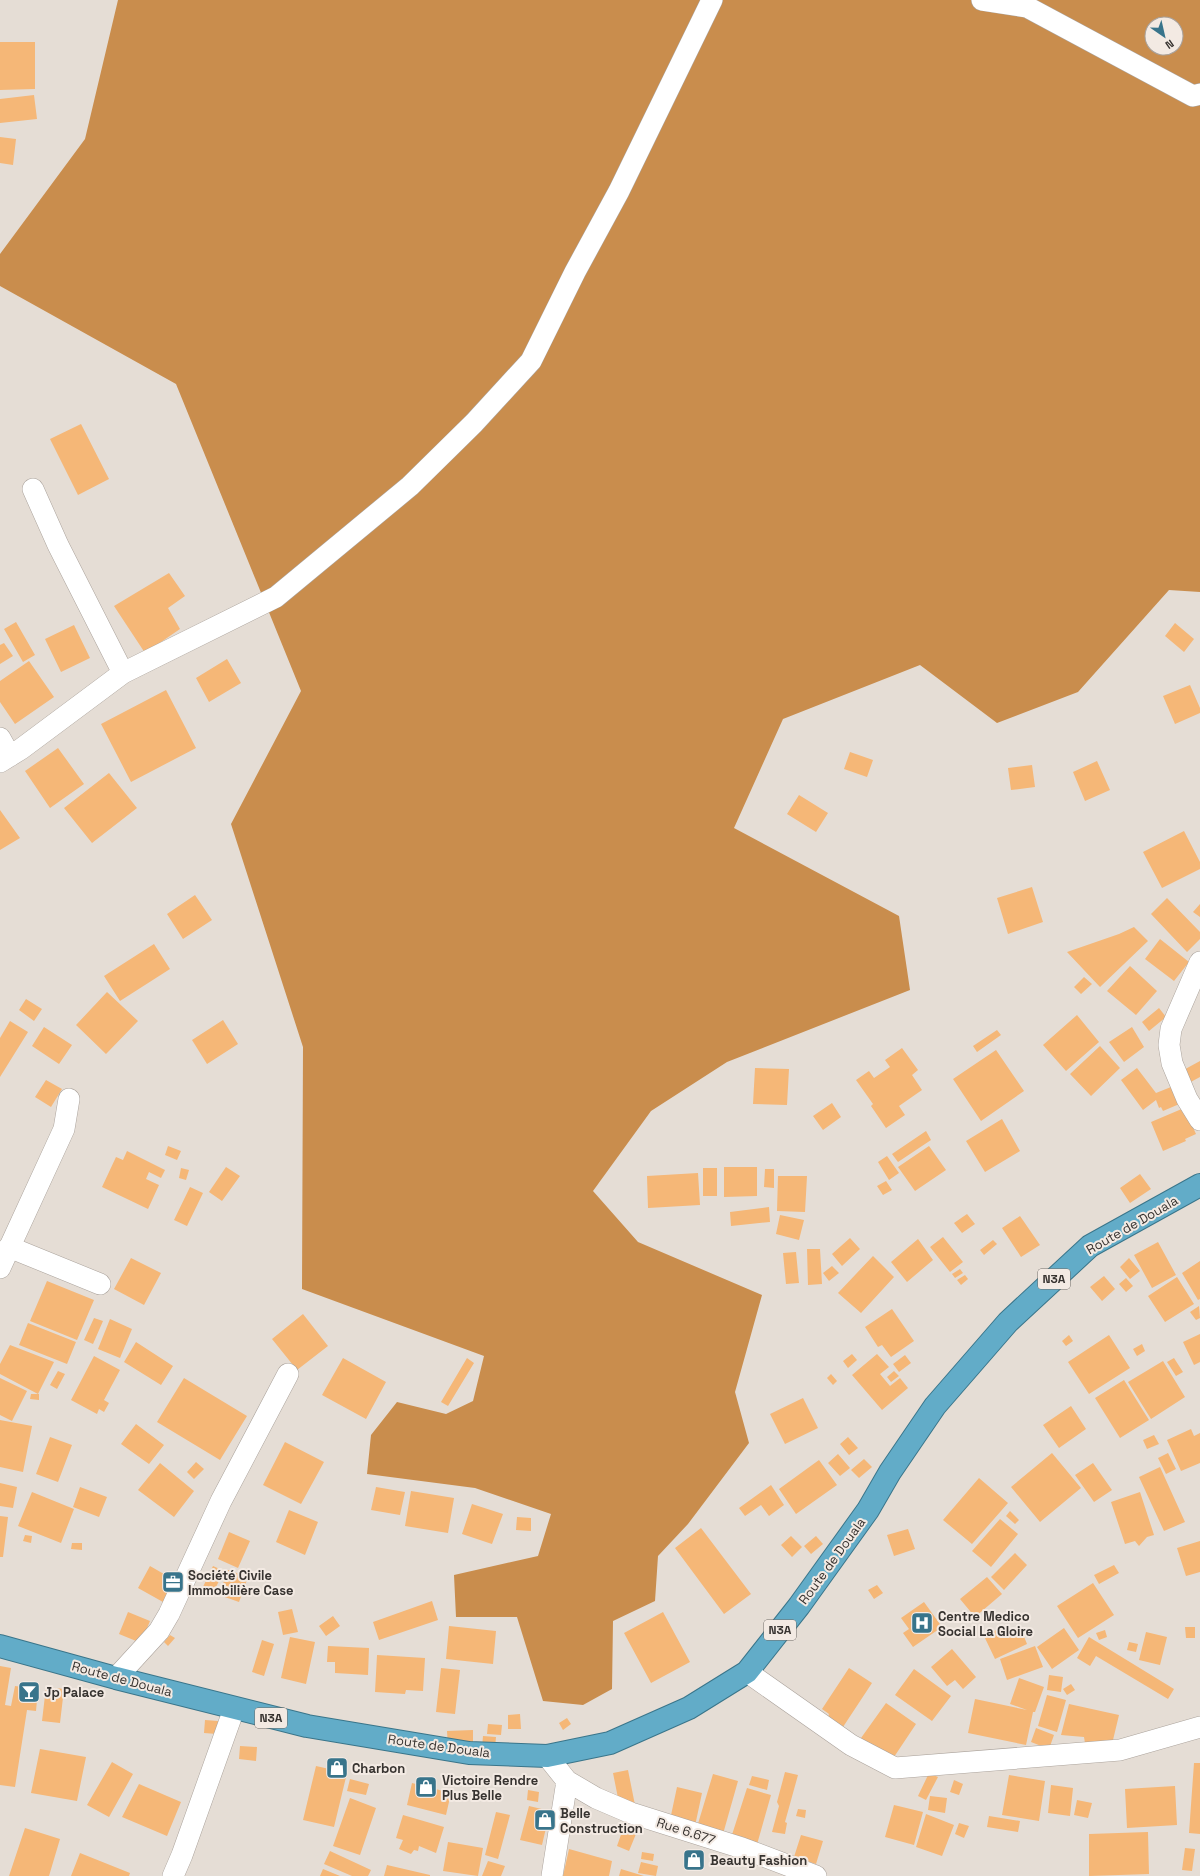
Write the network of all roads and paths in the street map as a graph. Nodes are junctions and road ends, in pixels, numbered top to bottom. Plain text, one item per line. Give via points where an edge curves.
1 (712, 0) edge
2 (982, 0) edge
3 (1200, 94) edge
4 (33, 489) dead end
5 (123, 674) junction
6 (3, 752) edge
7 (1200, 962) edge
8 (69, 1099) dead end
9 (1200, 1120) edge
10 (1200, 1185) edge
11 (9, 1247) junction
12 (0, 1268) edge
13 (100, 1284) dead end
14 (288, 1374) dead end
15 (0, 1646) edge
16 (747, 1672) junction
17 (116, 1678) junction
18 (234, 1709) junction
19 (1200, 1727) edge
20 (547, 1756) junction
21 (567, 1781) junction
22 (173, 1876) edge
23 (552, 1876) edge
24 (816, 1876) edge

1 - 5 street via 619,191 530,361 474,423 410,486 276,597
2 - 3 street via 1027,7 1193,96
4 - 5 street via 58,545
5 - 6 street
7 - 9 street via 1170,1029 1169,1045 1172,1063 1187,1099
8 - 11 street via 64,1129
10 - 16 highway, Route de Douala / N3A via 1090,1246 1008,1322 935,1406 890,1472 868,1510 799,1606
11 - 12 street
11 - 13 street
14 - 17 street via 221,1501 169,1614 159,1631
15 - 17 highway, Route de Douala / N3A
16 - 19 street via 851,1745 895,1768 1120,1750
16 - 20 highway, Route de Douala / N3A via 689,1708 610,1743
17 - 18 highway, Route de Douala / N3A
18 - 20 highway, Route de Douala / N3A via 307,1726 469,1753
18 - 22 street
20 - 21 street, Rue 6.677
21 - 23 street
21 - 24 street, Rue 6.677 via 596,1798 631,1813 742,1848

